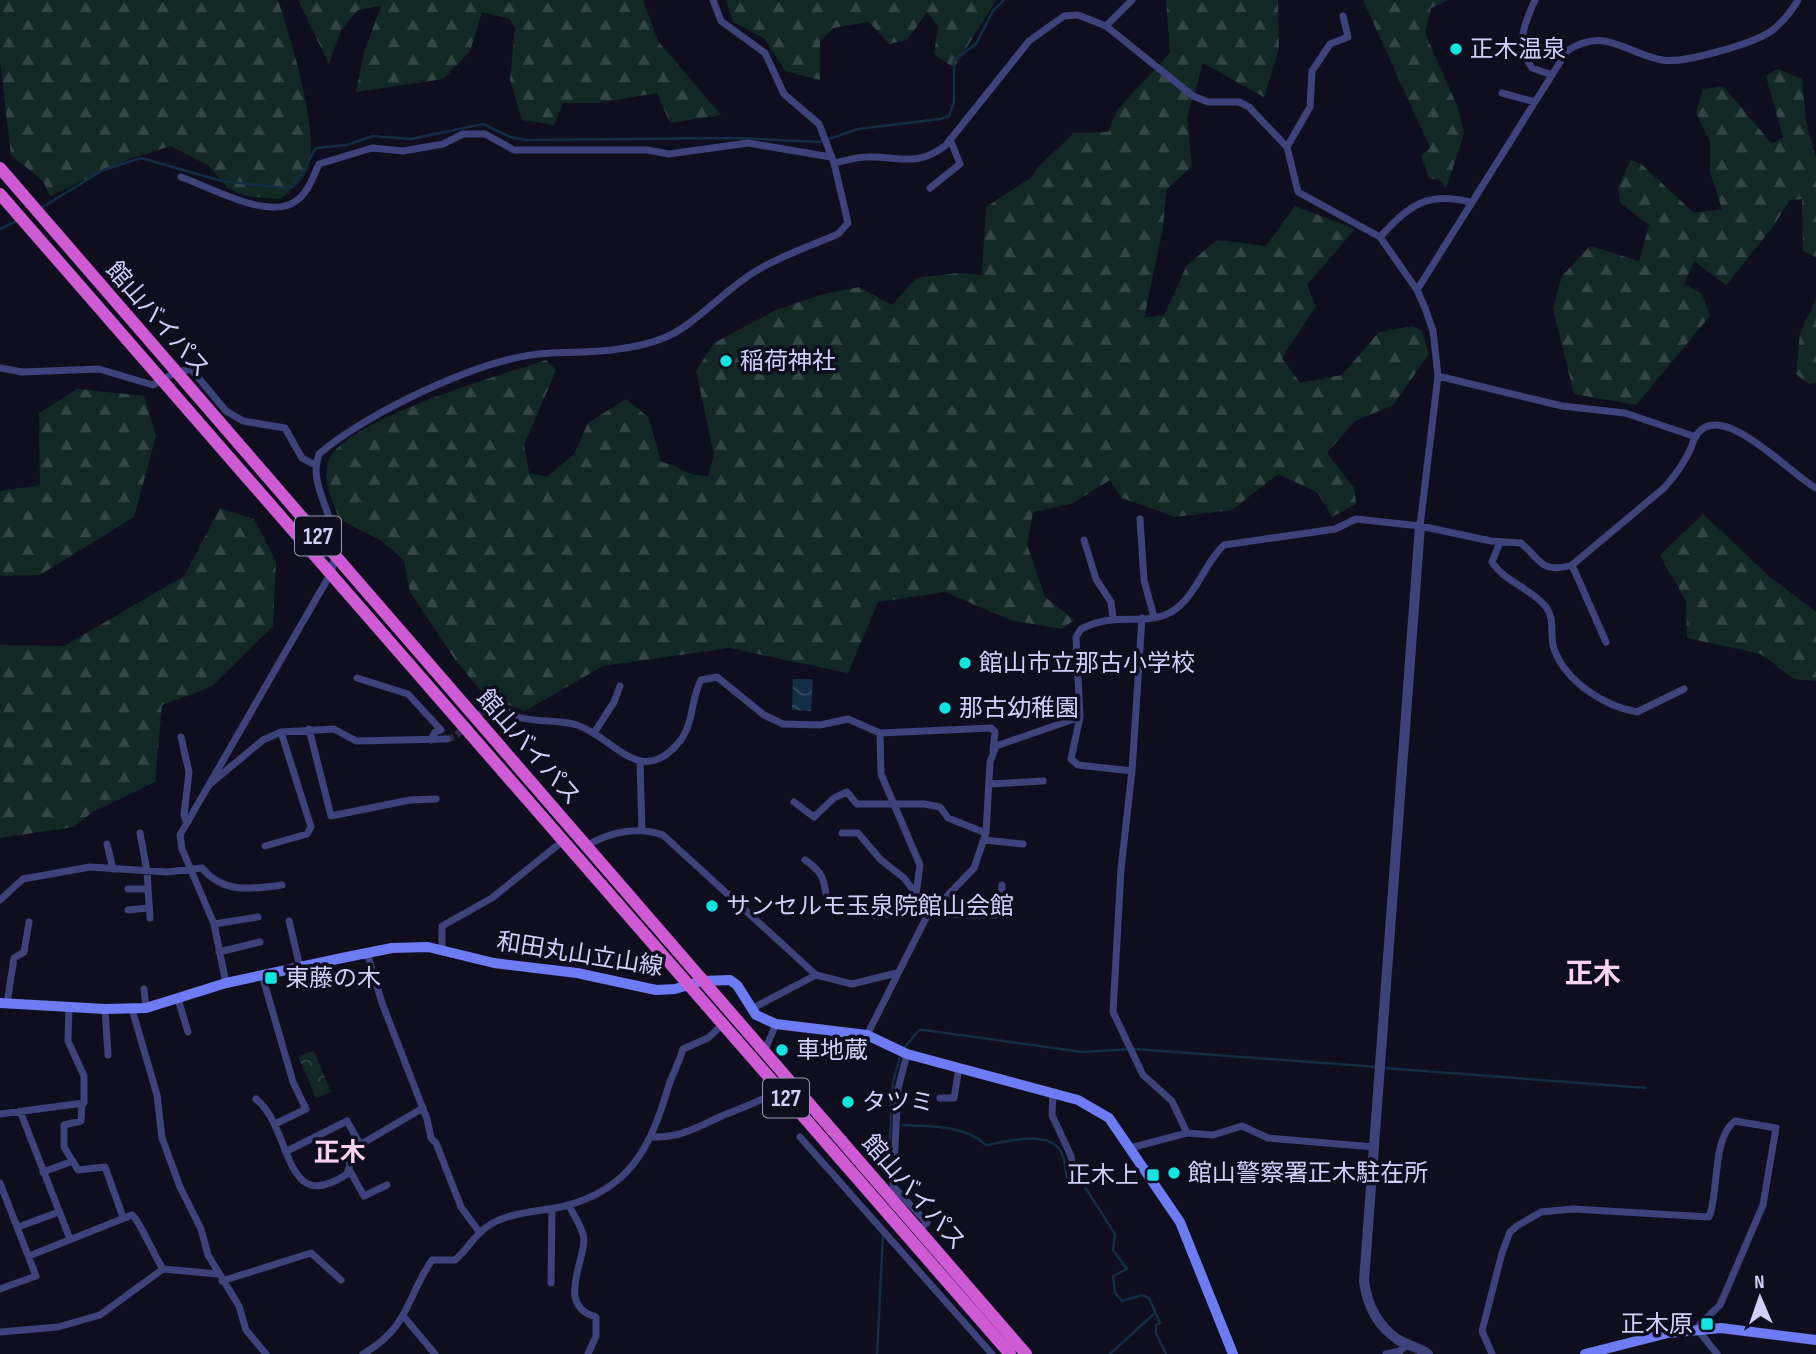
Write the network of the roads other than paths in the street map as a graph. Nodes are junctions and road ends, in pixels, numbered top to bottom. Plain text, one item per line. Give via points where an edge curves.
1 (712, 0) edge
2 (1132, 0) edge
3 (1535, 0) edge
4 (1798, 0) edge
5 (1343, 16) dead end
6 (1106, 26) junction
7 (1552, 75) junction
8 (1502, 93) dead end
9 (1535, 102) junction
10 (950, 139) junction
11 (1287, 147) junction
12 (832, 160) junction
13 (0, 168) edge
14 (181, 177) dead end
15 (930, 188) dead end
16 (0, 194) edge
17 (1470, 202) junction
18 (1380, 237) junction
19 (1417, 290) junction
20 (0, 368) edge
21 (176, 372) junction
22 (1437, 376) junction
23 (163, 382) junction
24 (1696, 437) junction
25 (314, 465) junction
26 (1816, 488) edge
27 (1140, 519) dead end
28 (1420, 526) junction
29 (1084, 540) dead end
30 (1500, 542) junction
31 (336, 557) junction
32 (1572, 565) junction
33 (331, 573) junction
34 (1154, 617) junction
35 (1113, 618) junction
36 (1142, 618) junction
37 (1606, 642) dead end
38 (357, 678) dead end
39 (620, 686) dead end
40 (1684, 689) dead end
41 (488, 706) dead end
42 (1080, 717) junction
43 (309, 729) junction
44 (281, 732) junction
45 (594, 733) junction
46 (880, 733) junction
47 (181, 737) dead end
48 (447, 739) tunnel mouth
49 (431, 740) junction
50 (993, 751) junction
51 (640, 761) junction
52 (1132, 771) junction
53 (1042, 781) dead end
54 (209, 784) junction
55 (989, 785) junction
56 (436, 799) dead end
57 (794, 802) dead end
58 (896, 804) junction
59 (186, 821) junction
60 (642, 831) junction
61 (140, 833) dead end
62 (842, 833) dead end
63 (985, 836) junction
64 (564, 840) junction
65 (107, 844) dead end
66 (1023, 844) dead end
67 (587, 845) junction
68 (265, 846) dead end
69 (804, 860) dead end
70 (190, 867) junction
71 (113, 869) junction
72 (147, 871) junction
73 (282, 885) dead end
74 (1002, 885) dead end
75 (148, 889) junction
76 (128, 890) dead end
77 (916, 894) junction
78 (0, 900) edge
79 (149, 908) junction
80 (920, 908) junction
81 (128, 910) dead end
82 (933, 911) junction
83 (258, 917) dead end
84 (150, 918) dead end
85 (926, 918) junction
86 (29, 922) dead end
87 (289, 922) dead end
88 (214, 924) junction
89 (260, 942) dead end
90 (442, 949) junction
91 (219, 953) junction
92 (367, 953) junction
93 (300, 967) junction
94 (897, 974) junction
95 (262, 975) junction
96 (816, 975) junction
97 (702, 981) junction
98 (687, 983) junction
99 (226, 984) junction
100 (144, 989) dead end
101 (178, 999) junction
102 (3, 1003) edge
103 (69, 1007) junction
104 (146, 1008) junction
105 (105, 1009) junction
106 (132, 1009) junction
107 (751, 1009) junction
108 (723, 1024) junction
109 (776, 1024) junction
110 (188, 1032) dead end
111 (867, 1035) junction
112 (765, 1050) junction
113 (906, 1054) junction
114 (108, 1055) dead end
115 (959, 1068) junction
116 (780, 1090) junction
117 (1053, 1093) junction
118 (940, 1098) dead end
119 (256, 1099) dead end
120 (82, 1104) junction
121 (423, 1108) junction
122 (20, 1111) junction
123 (0, 1114) edge
124 (275, 1124) junction
125 (1187, 1133) junction
126 (652, 1137) junction
127 (800, 1137) dead end
128 (360, 1144) junction
129 (1374, 1147) junction
130 (1130, 1148) junction
131 (286, 1151) junction
132 (73, 1161) junction
133 (350, 1171) junction
134 (43, 1172) junction
135 (1075, 1177) dead end
136 (0, 1183) edge
137 (387, 1185) dead end
138 (569, 1205) junction
139 (552, 1209) junction
140 (59, 1212) junction
141 (123, 1217) junction
142 (18, 1227) junction
143 (918, 1230) junction
144 (480, 1233) junction
145 (70, 1239) junction
146 (29, 1256) junction
147 (163, 1269) junction
148 (220, 1277) junction
149 (341, 1280) dead end
150 (551, 1283) dead end
151 (0, 1289) edge
152 (404, 1317) junction
153 (1698, 1330) junction
154 (0, 1332) edge
155 (1816, 1340) edge
156 (381, 1344) junction
157 (1408, 1344) junction
158 (266, 1354) edge
159 (363, 1354) edge
160 (383, 1354) edge
161 (435, 1354) edge
162 (588, 1354) edge
163 (992, 1354) edge
164 (1010, 1354) edge
165 (1027, 1354) edge
166 (1233, 1354) edge
167 (1386, 1354) edge
168 (1427, 1354) edge
169 (1492, 1354) edge
170 (1585, 1354) edge
171 (1717, 1354) edge

1 - 12 street via 722,21 765,53 784,93 819,124
2 - 6 street
3 - 7 street via 1522,28 1521,44 1532,68
4 - 7 street via 1770,32 1725,51 1664,61 1605,40 1583,41 1567,51
5 - 11 street via 1348,37 1330,44 1311,71 1310,107
6 - 10 street via 1078,15 1064,16 1047,26 1029,41
6 - 11 street via 1193,96 1249,107
7 - 9 street
8 - 9 street
9 - 17 street
10 - 12 street via 932,156 919,159
10 - 15 street via 960,164
11 - 18 street via 1298,192
12 - 14 street via 748,143 669,154 514,150 485,134 463,134 443,144 403,151 372,148 331,158 319,164 296,202 277,208 248,204
12 - 25 street via 848,215 845,228 757,270 669,336 628,347 550,353 446,381 332,442 318,454
13 - 21 highway, 館山バイパス / 127
16 - 23 highway, 館山バイパス / 127
17 - 18 street via 1434,198 1418,203
17 - 19 street
18 - 19 street
19 - 22 street via 1433,331
20 - 23 street via 22,372 99,369 148,385
21 - 23 street
21 - 25 street via 191,369 226,411 243,421 285,428 302,458
21 - 31 highway, 館山バイパス / 127
22 - 24 street via 1562,406 1625,413
22 - 28 street
23 - 33 highway, 館山バイパス / 127
24 - 26 street via 1709,425 1733,428
24 - 32 street via 1664,488
25 - 31 street via 335,531
27 - 34 street via 1144,580
28 - 30 street
28 - 34 street via 1356,519 1335,528 1223,545 1188,595 1167,615
28 - 129 street
29 - 35 street via 1096,579 1111,602
30 - 32 street via 1521,543 1552,568
30 - 40 street via 1493,562 1496,568 1549,611 1553,648 1584,688 1609,704 1637,712
31 - 33 street
31 - 67 highway, 館山バイパス / 127
32 - 37 street
33 - 54 street
33 - 64 highway, 館山バイパス / 127
34 - 36 street
35 - 36 street
35 - 42 street via 1081,629 1076,638
36 - 52 street
38 - 49 street via 408,694 441,730
39 - 45 street
41 - 45 street via 496,705 518,717 573,724
42 - 50 street via 996,746
42 - 52 street via 1071,759 1078,765
43 - 44 street
43 - 49 street via 334,729 356,741
43 - 56 street via 331,816
44 - 54 street via 263,740
44 - 68 street via 311,827 307,834
45 - 51 street via 626,757
46 - 50 street via 991,729 995,732
46 - 51 street via 848,719 820,725 783,724 764,715 717,677 710,677 699,684 682,738 662,757
46 - 58 street via 881,774
47 - 59 street via 189,772
48 - 49 street
50 - 55 street
51 - 60 street
52 - 125 street via 1113,1012 1143,1075 1172,1101
53 - 55 street
54 - 59 street
55 - 63 street
57 - 58 street via 814,817 847,792 857,804
58 - 63 street via 940,807 948,818
58 - 77 street via 920,865
59 - 70 street via 181,842
60 - 67 street via 602,837
60 - 96 street via 663,835
61 - 72 street
62 - 77 street via 858,833
63 - 66 street
63 - 82 street via 974,868
64 - 90 street via 492,898 442,926
64 - 98 highway, 館山バイパス / 127
65 - 71 street
67 - 97 highway, 館山バイパス / 127
69 - 80 street via 819,870 833,910 878,916
70 - 72 street
70 - 73 street via 202,868 212,880 230,888
70 - 88 street
71 - 72 street
71 - 78 street via 90,867 23,879
72 - 75 street
74 - 82 street via 997,915
75 - 76 street
75 - 79 street
77 - 80 street
79 - 81 street
79 - 84 street
80 - 85 street
82 - 85 street
83 - 88 street
85 - 94 street
86 - 102 street via 24,952 14,958
87 - 93 street
88 - 91 street
89 - 91 street
90 - 92 main road, 和田丸山立山線 via 412,947
90 - 98 main road, 和田丸山立山線 via 494,963 577,973 656,990
91 - 99 street
92 - 93 main road, 和田丸山立山線
92 - 121 street
93 - 95 main road, 和田丸山立山線
94 - 96 street via 852,984
94 - 111 street
95 - 99 main road, 和田丸山立山線
95 - 124 street via 293,1082 306,1109
96 - 107 street
97 - 98 main road, 和田丸山立山線
97 - 107 main road, 和田丸山立山線 via 730,980
97 - 112 highway, 館山バイパス / 127
98 - 108 highway, 館山バイパス / 127
99 - 101 main road, 和田丸山立山線
100 - 104 street
101 - 104 main road, 和田丸山立山線
101 - 110 street
102 - 103 main road, 和田丸山立山線
103 - 105 main road, 和田丸山立山線
103 - 120 street via 68,1041 85,1076 87,1097
104 - 106 main road, 和田丸山立山線
105 - 106 main road, 和田丸山立山線
105 - 114 street
106 - 148 street via 157,1095 162,1138
107 - 109 main road, 和田丸山立山線
108 - 116 highway, 館山バイパス / 127
108 - 126 street via 708,1038 682,1049
109 - 111 main road, 和田丸山立山線
109 - 112 street
111 - 113 main road, 和田丸山立山線
112 - 143 highway, 館山バイパス / 127
113 - 115 main road, 和田丸山立山線
113 - 143 street via 898,1089 893,1186 927,1223
115 - 117 main road, 和田丸山立山線
115 - 118 street via 954,1098
116 - 126 street via 679,1136
116 - 164 highway, 館山バイパス / 127
117 - 130 main road, 和田丸山立山線 via 1099,1110
117 - 135 street via 1052,1115 1071,1156
119 - 124 street
120 - 122 street
120 - 132 street via 81,1121 64,1125 64,1147
121 - 128 street
121 - 144 street via 461,1207
122 - 123 street
122 - 134 street
124 - 131 street
125 - 129 street via 1213,1135 1242,1126 1268,1138
125 - 130 street
126 - 138 street via 642,1156 620,1178 605,1190
127 - 163 street
128 - 131 street via 347,1122
128 - 133 street via 346,1153
129 - 157 street via 1364,1269 1366,1298 1383,1326
130 - 166 main road, 和田丸山立山線 via 1181,1222
131 - 133 street via 298,1176 313,1188 326,1187
132 - 134 street
132 - 141 street via 79,1170 105,1167
133 - 137 street via 364,1196
134 - 140 street
136 - 142 street
138 - 139 street
138 - 162 street via 584,1241 575,1294 581,1309 596,1317 596,1336
139 - 144 street via 508,1217
139 - 150 street
140 - 142 street
140 - 145 street
141 - 145 street
141 - 147 street via 136,1216
142 - 146 street
143 - 165 highway, 館山バイパス / 127
144 - 152 street via 454,1260 432,1260
145 - 146 street
146 - 151 street via 36,1276
147 - 148 street
147 - 154 street via 100,1315 58,1327
148 - 149 street via 310,1253
148 - 158 street via 239,1306 246,1330
152 - 156 street
152 - 161 street
153 - 155 main road via 1740,1330
153 - 169 street via 1720,1305 1763,1205 1776,1128 1735,1121 1728,1125 1709,1217 1573,1209 1541,1212 1517,1226 1502,1253 1482,1331
153 - 170 main road
153 - 171 street
156 - 159 street
156 - 160 street
157 - 167 street
157 - 168 street

